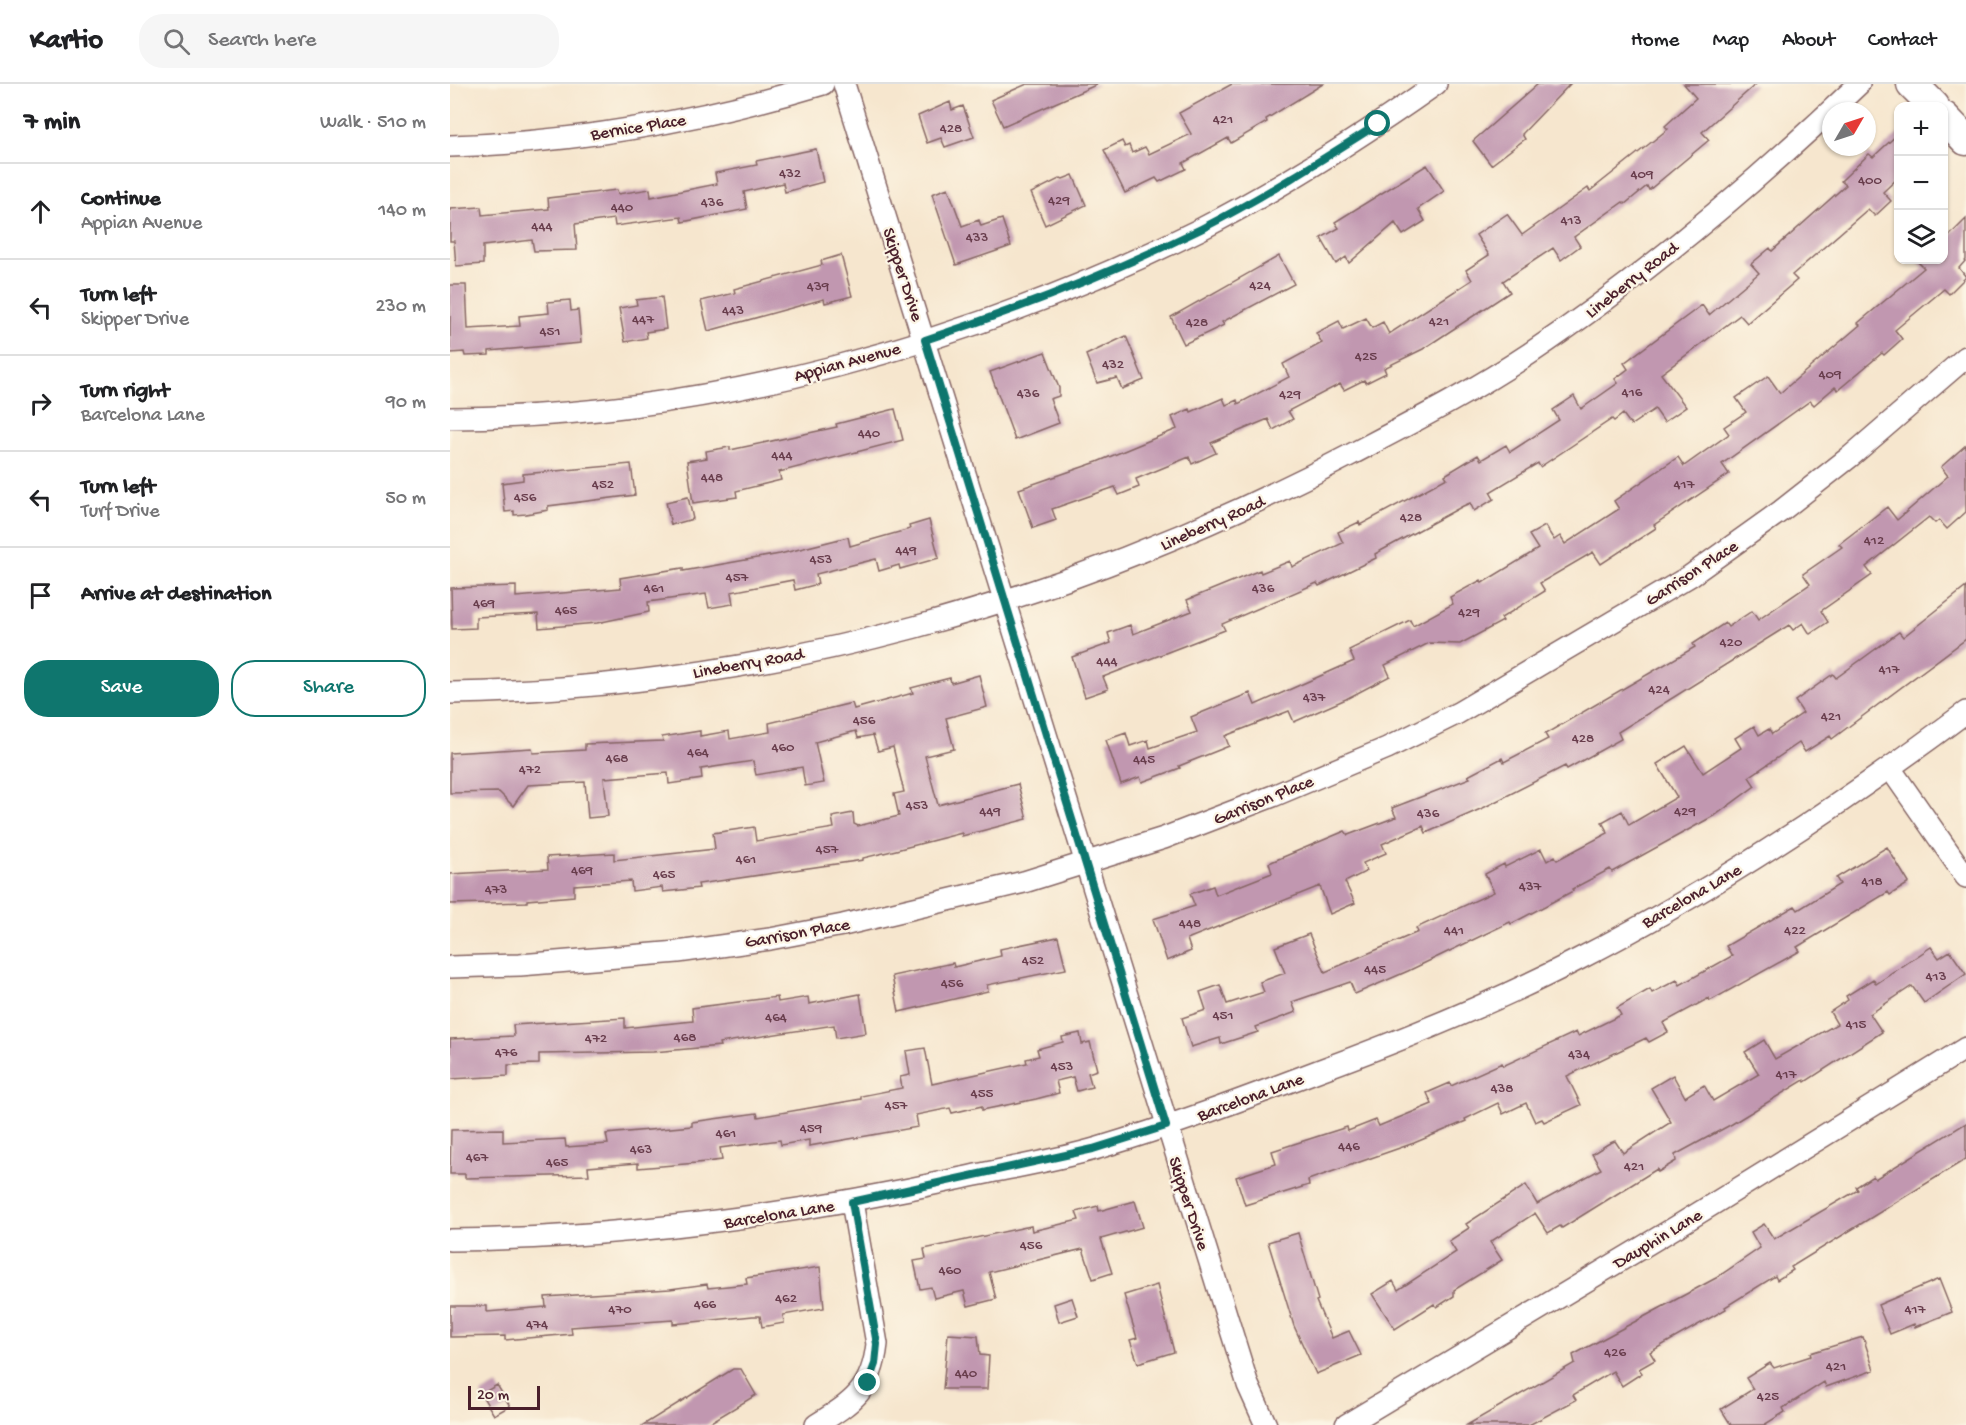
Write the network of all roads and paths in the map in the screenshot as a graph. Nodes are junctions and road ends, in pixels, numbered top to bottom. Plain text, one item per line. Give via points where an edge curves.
1 (823, 84) edge
2 (844, 84) edge
3 (1436, 84) edge
4 (1859, 84) edge
5 (1912, 84) edge
6 (1930, 102) edge
7 (1948, 121) edge
8 (1966, 140) edge
9 (450, 146) edge
10 (925, 340) junction
11 (1966, 357) edge
12 (450, 418) edge
13 (1005, 603) junction
14 (450, 693) edge
15 (1966, 712) edge
16 (1890, 768) junction
17 (1085, 863) junction
18 (1966, 877) edge
19 (450, 967) edge
20 (1966, 1048) edge
21 (1166, 1126) junction
22 (852, 1202) junction
23 (450, 1240) edge
24 (816, 1425) edge
25 (1266, 1425) edge
26 (1346, 1425) edge

1 - 9 street, Bernice Place via 671,122 559,138
2 - 10 street, Skipper Drive
3 - 10 street, Appian Avenue via 1292,179 1202,228 1076,286
4 - 13 street, Lineberry Road via 1719,210 1595,308 1456,399 1274,496 1111,566
5 - 6 street
7 - 8 street
10 - 12 street, Appian Avenue via 771,381 672,399 573,412
10 - 13 street, Skipper Drive
11 - 17 street, Garrison Place via 1851,456 1700,569 1492,694 1366,757 1164,838
13 - 14 street, Lineberry Road via 878,637 732,667 626,681
13 - 17 street, Skipper Drive
15 - 16 street, Barcelona Lane
16 - 18 street
16 - 21 street, Barcelona Lane via 1735,871 1551,973 1384,1047
17 - 19 street, Garrison Place via 1024,882 770,939 678,952
17 - 21 street, Skipper Drive
20 - 26 street, Dauphin Lane
21 - 22 street, Barcelona Lane via 1093,1149
21 - 25 street, Skipper Drive via 1248,1385
22 - 23 street, Barcelona Lane via 619,1234
22 - 24 street via 877,1344 875,1364 868,1383 855,1399

